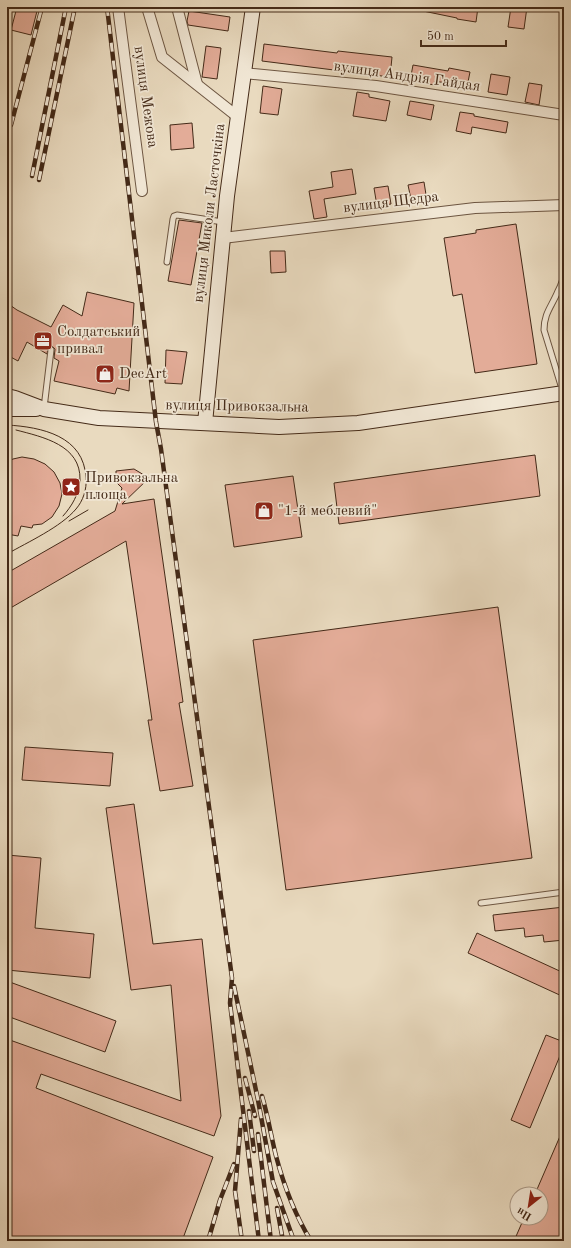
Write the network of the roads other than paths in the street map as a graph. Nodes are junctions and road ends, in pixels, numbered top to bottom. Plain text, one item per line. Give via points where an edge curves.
1 (118, 7) edge
2 (147, 7) edge
3 (177, 7) edge
4 (253, 7) edge
5 (244, 73) junction
6 (197, 84) junction
7 (564, 115) edge
8 (238, 117) junction
9 (142, 191) dead end
10 (564, 205) edge
11 (224, 222) junction
12 (223, 238) junction
13 (167, 262) dead end
14 (564, 276) edge
15 (52, 350) dead end
16 (563, 393) edge
17 (7, 396) edge
18 (7, 409) edge
19 (44, 409) junction
20 (205, 423) junction
21 (564, 892) edge
22 (481, 903) dead end

1 - 9 street, вулиця Межова
2 - 6 street via 162,57
3 - 6 street
4 - 5 main road, вулиця Миколи Ласточкіна
5 - 7 street, вулиця Андрія Гайдая via 376,86
5 - 8 main road, вулиця Миколи Ласточкіна
6 - 8 street
8 - 11 main road, вулиця Миколи Ласточкіна
10 - 12 street, вулиця Щедра via 475,208
11 - 12 main road, вулиця Миколи Ласточкіна
11 - 13 lane via 174,216
12 - 20 main road, вулиця Миколи Ласточкіна
14 - 16 lane via 544,322 544,330
15 - 19 lane
16 - 20 main road, вулиця Привокзальна via 358,423 279,427
17 - 19 main road, вулиця Привокзальна
18 - 19 main road
19 - 20 main road, вулиця Привокзальна via 110,419
21 - 22 lane

